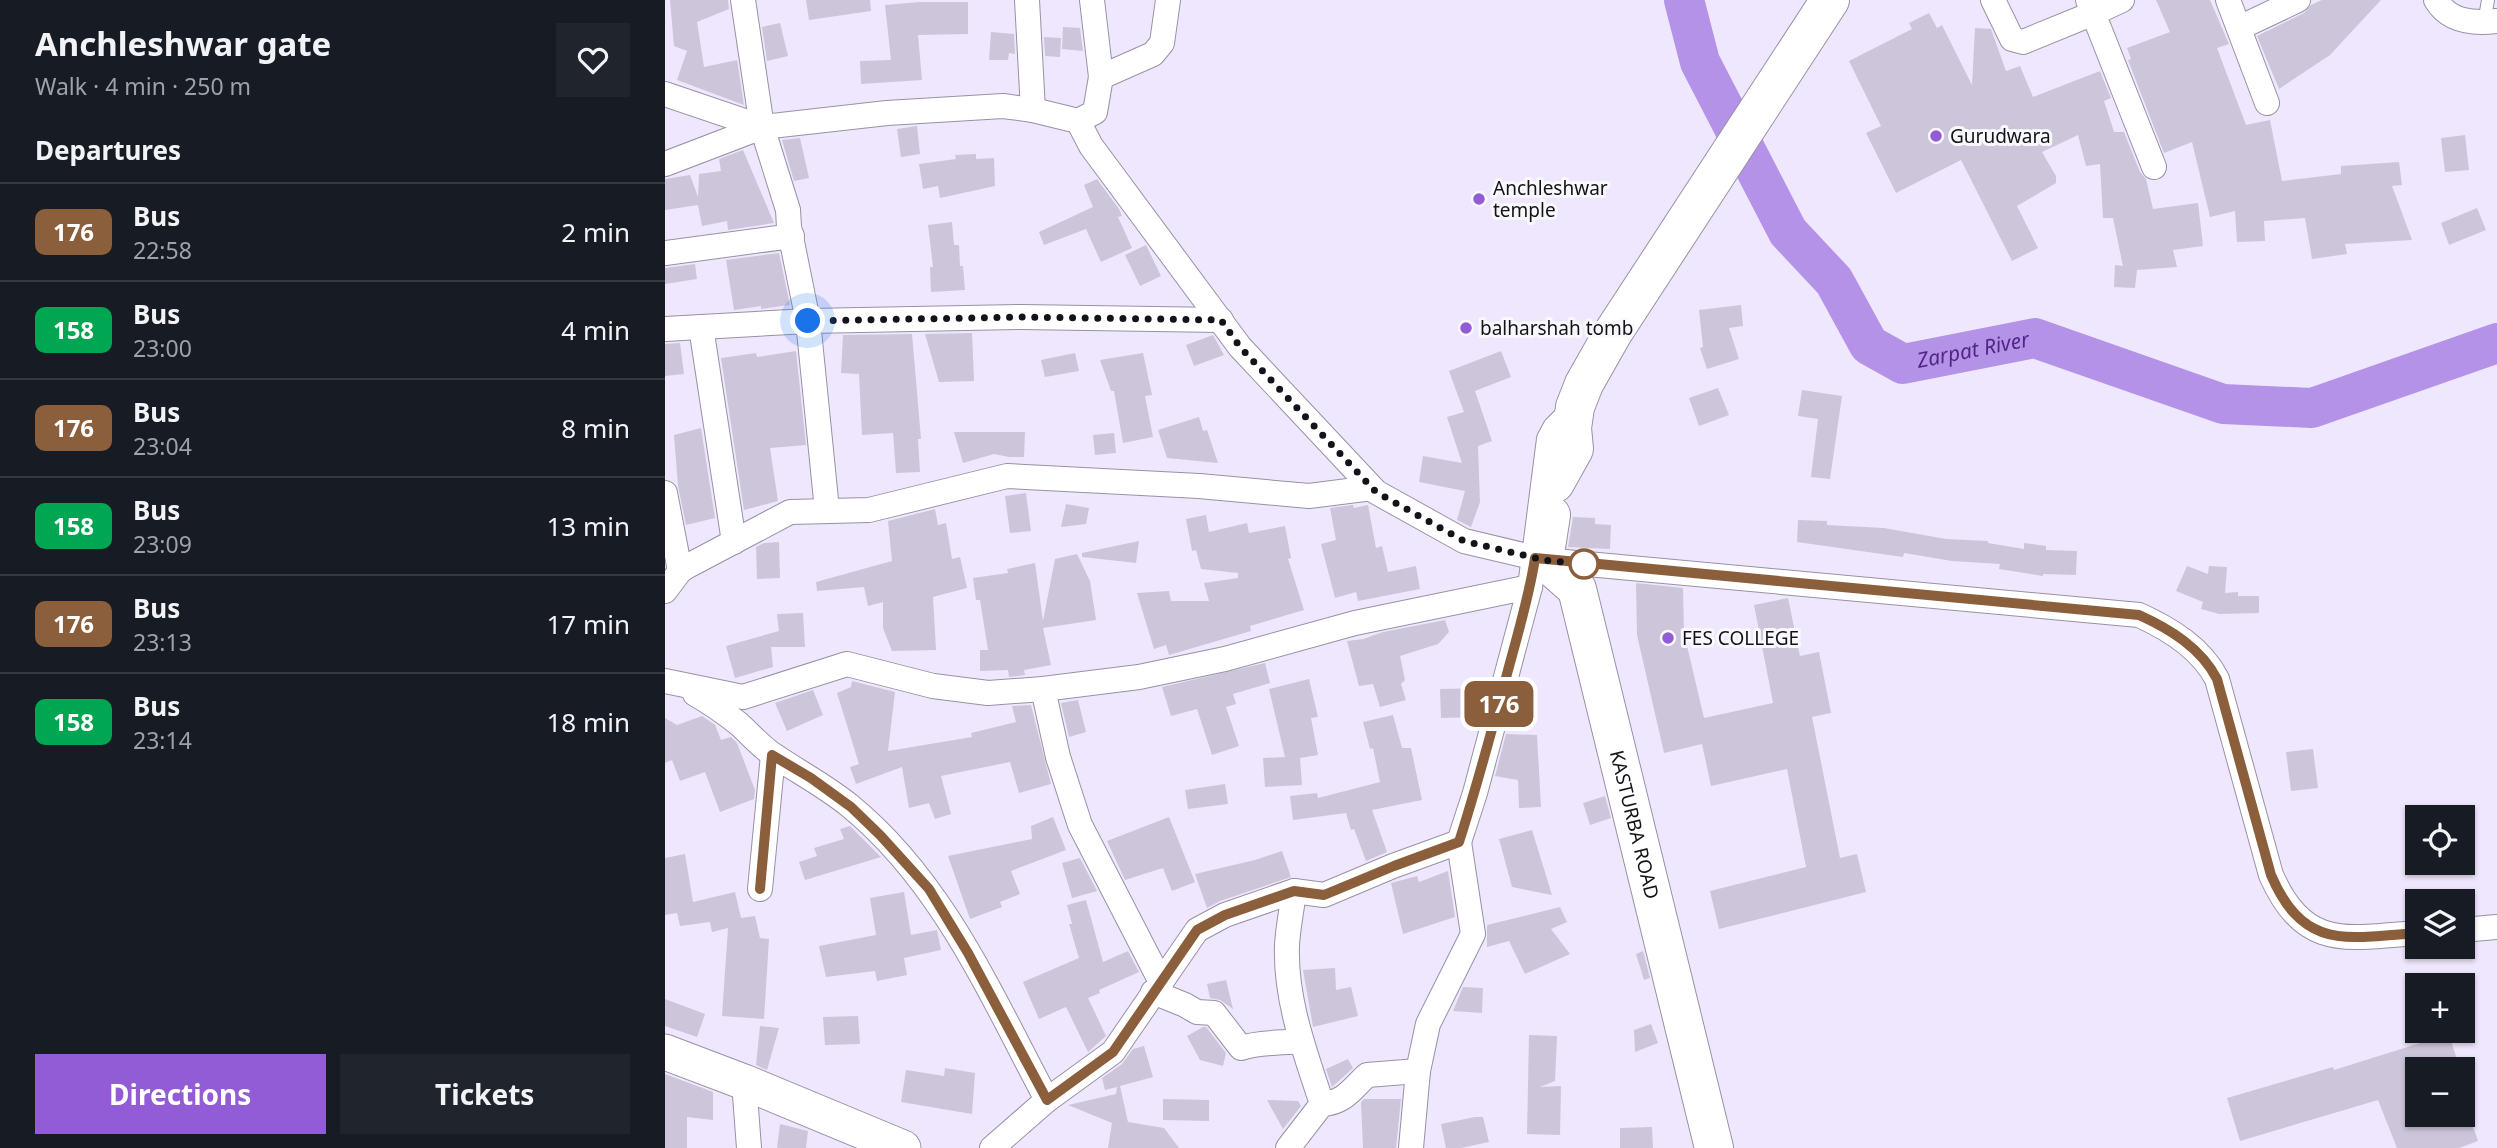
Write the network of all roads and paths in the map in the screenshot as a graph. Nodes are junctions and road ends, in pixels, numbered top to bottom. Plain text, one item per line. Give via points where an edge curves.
1 (743, 0) edge
2 (1027, 0) edge
3 (1092, 0) edge
4 (1168, 0) edge
5 (1830, 0) edge
6 (1993, 0) edge
7 (2122, 0) edge
8 (2228, 0) edge
9 (2298, 0) edge
10 (2436, 0) edge
11 (2091, 7) edge
12 (2490, 15) edge
13 (2239, 28) junction
14 (1101, 77) junction
15 (665, 94) edge
16 (2267, 103) dead end
17 (1033, 110) junction
18 (1078, 121) junction
19 (762, 127) junction
20 (665, 164) edge
21 (2154, 167) dead end
22 (792, 236) junction
23 (665, 253) edge
24 (1221, 320) junction
25 (808, 321) junction
26 (701, 327) junction
27 (665, 329) edge
28 (1575, 407) junction
29 (1372, 488) junction
30 (665, 493) edge
31 (827, 510) junction
32 (734, 542) junction
33 (1537, 569) junction
34 (680, 571) junction
35 (665, 592) edge
36 (665, 681) edge
37 (665, 690) edge
38 (1043, 690) junction
39 (772, 755) junction
40 (1459, 842) junction
41 (760, 889) dead end
42 (1294, 891) junction
43 (2497, 928) edge
44 (2475, 929) edge
45 (2405, 934) edge
46 (1157, 987) junction
47 (1301, 1041) junction
48 (665, 1052) edge
49 (1418, 1071) junction
50 (744, 1082) junction
51 (1047, 1100) junction
52 (1322, 1104) junction
53 (748, 1148) edge
54 (904, 1148) edge
55 (992, 1148) edge
56 (1288, 1148) edge
57 (1411, 1148) edge
58 (1714, 1148) edge

1 - 19 street
2 - 17 street
3 - 14 street
4 - 14 street via 1162,43 1153,54
5 - 28 main road via 1614,331
6 - 11 street via 2012,40 2023,42
7 - 11 street
8 - 13 street
9 - 13 street
10 - 12 street via 2452,17
11 - 21 street
13 - 16 street
14 - 18 street via 1095,112
15 - 19 street
17 - 18 street
17 - 19 street via 1003,106 887,113
18 - 24 street via 1091,146
19 - 20 street
19 - 22 street
22 - 23 street
22 - 25 street
24 - 25 street
24 - 29 street via 1240,347
25 - 26 street
25 - 31 street
26 - 27 street
26 - 32 street
28 - 33 main road via 1574,449 1553,499
28 - 33 street via 1549,439
29 - 31 street via 1309,496 1007,477 876,509
29 - 33 street via 1464,541
30 - 34 street
31 - 32 street via 790,512
32 - 34 street
33 - 38 street via 1225,659
33 - 40 street
33 - 45 street via 2139,615 2190,645 2217,679 2271,875 2298,919 2322,933 2347,938
33 - 58 main road, KASTURBA ROAD via 1577,589
34 - 35 street
36 - 38 street via 744,697 847,664 933,686 988,693
37 - 39 street via 696,694 718,707
38 - 46 street via 1080,825
39 - 41 street
39 - 51 street via 851,807 929,889
40 - 42 street via 1324,895
40 - 49 street via 1473,934 1430,1016
42 - 46 street via 1197,930
42 - 47 street via 1288,969
43 - 44 street
46 - 47 street via 1197,1012 1214,1013 1241,1048
46 - 51 street via 1113,1052
47 - 52 street
48 - 50 street
49 - 52 street via 1367,1075 1344,1097
49 - 57 street
50 - 53 street
50 - 54 street
51 - 55 street
52 - 56 street

